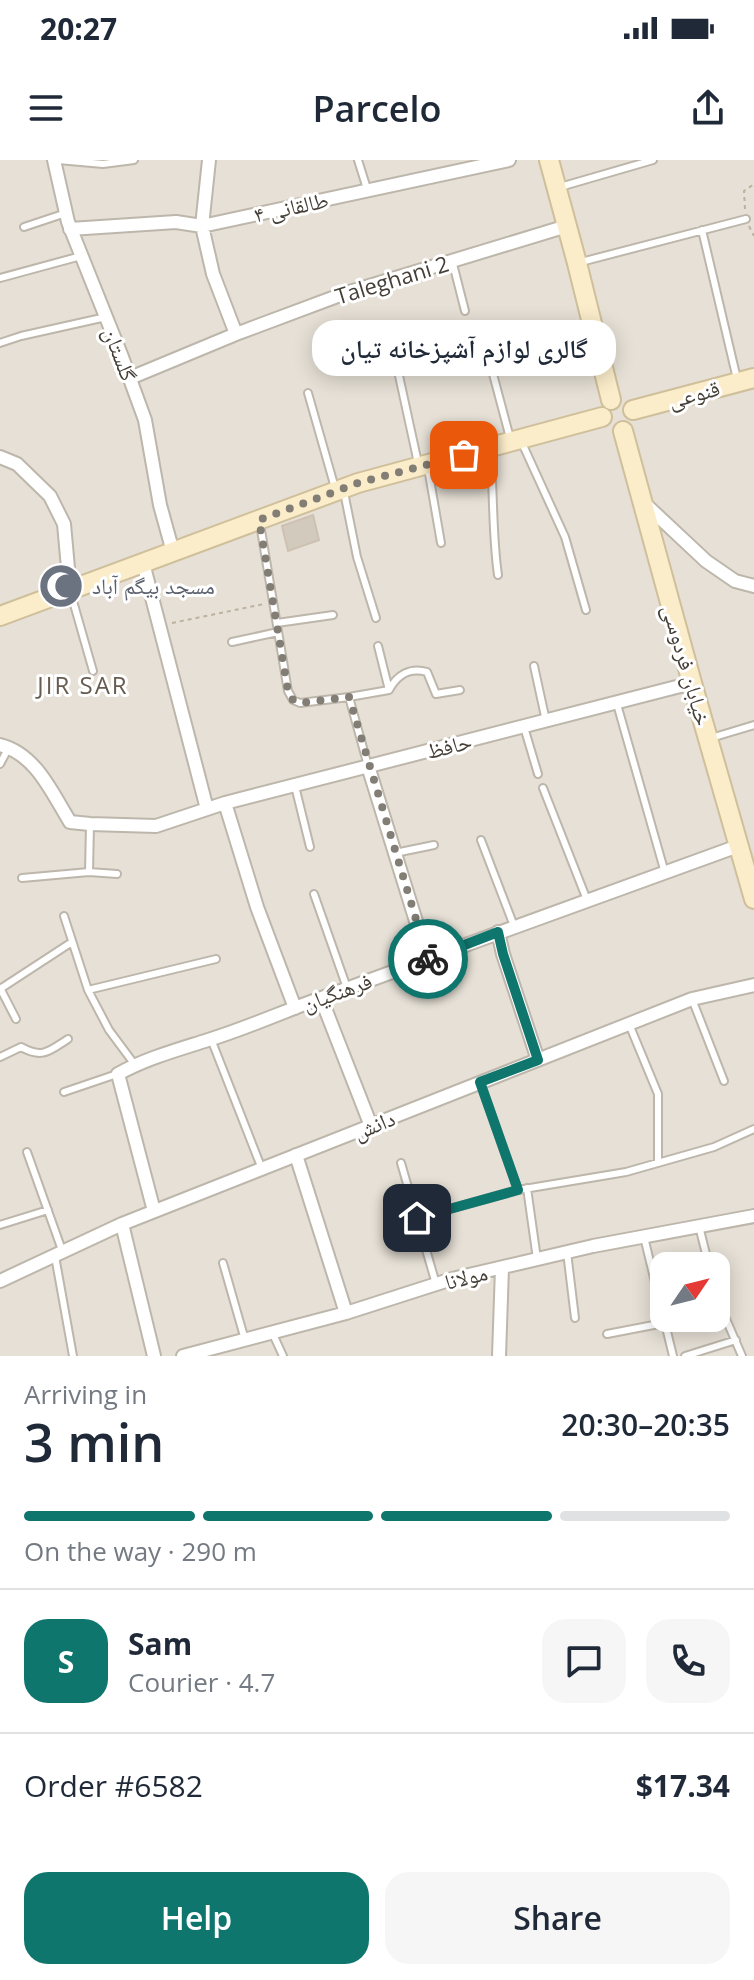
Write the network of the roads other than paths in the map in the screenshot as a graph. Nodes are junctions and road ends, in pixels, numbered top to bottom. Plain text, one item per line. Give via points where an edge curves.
1 (56, 160) edge
2 (133, 160) edge
3 (209, 160) edge
4 (358, 160) edge
5 (509, 160) edge
6 (549, 160) edge
7 (653, 160) edge
8 (557, 188) junction
9 (368, 192) junction
10 (66, 213) junction
11 (746, 219) road end
12 (202, 226) junction
13 (567, 226) junction
14 (24, 227) dead end
15 (70, 229) junction
16 (702, 230) junction
17 (81, 256) junction
18 (452, 260) junction
19 (577, 263) junction
20 (0, 278) edge
21 (465, 311) dead end
22 (106, 317) junction
23 (388, 325) dead end
24 (236, 334) junction
25 (0, 343) edge
26 (489, 359) dead end
27 (130, 378) junction
28 (746, 380) edge
29 (308, 393) dead end
30 (611, 400) junction
31 (633, 410) junction
32 (602, 417) junction
33 (623, 431) junction
34 (515, 441) junction
35 (490, 448) junction
36 (0, 457) edge
37 (423, 466) junction
38 (340, 490) junction
39 (640, 499) junction
40 (259, 520) junction
41 (441, 543) dead end
42 (173, 552) junction
43 (143, 563) junction
44 (498, 575) dead end
45 (754, 586) edge
46 (70, 590) junction
47 (586, 610) dead end
48 (333, 615) dead end
49 (0, 616) edge
50 (376, 618) dead end
51 (277, 623) junction
52 (278, 632) junction
53 (232, 642) dead end
54 (378, 646) dead end
55 (534, 666) dead end
56 (93, 671) dead end
57 (692, 683) junction
58 (389, 690) junction
59 (460, 690) dead end
60 (349, 697) junction
61 (617, 704) junction
62 (546, 721) junction
63 (754, 725) edge
64 (524, 727) junction
65 (707, 739) junction
66 (5, 746) edge
67 (0, 764) edge
68 (368, 766) junction
69 (538, 774) dead end
70 (295, 786) junction
71 (543, 788) dead end
72 (225, 803) junction
73 (207, 809) junction
74 (90, 824) junction
75 (481, 840) dead end
76 (434, 845) dead end
77 (310, 847) dead end
78 (744, 849) edge
79 (395, 853) junction
80 (89, 872) junction
81 (665, 873) junction
82 (117, 874) dead end
83 (22, 878) dead end
84 (314, 894) dead end
85 (754, 899) edge
86 (587, 900) junction
87 (64, 916) dead end
88 (514, 926) junction
89 (498, 932) junction
90 (72, 942) junction
91 (216, 959) dead end
92 (428, 960) junction
93 (754, 985) edge
94 (0, 988) edge
95 (347, 988) junction
96 (88, 990) junction
97 (321, 998) junction
98 (692, 999) junction
99 (295, 1008) junction
100 (16, 1019) dead end
101 (629, 1024) junction
102 (68, 1039) dead end
103 (211, 1039) junction
104 (0, 1057) edge
105 (538, 1060) junction
106 (135, 1065) junction
107 (118, 1074) junction
108 (724, 1081) dead end
109 (480, 1082) junction
110 (64, 1092) dead end
111 (371, 1126) junction
112 (754, 1129) edge
113 (27, 1152) dead end
114 (296, 1155) junction
115 (658, 1162) junction
116 (401, 1163) dead end
117 (262, 1169) junction
118 (527, 1188) junction
119 (518, 1190) junction
120 (48, 1210) junction
121 (154, 1211) junction
122 (754, 1216) edge
123 (417, 1218) junction
124 (122, 1224) junction
125 (0, 1225) edge
126 (699, 1226) junction
127 (644, 1237) junction
128 (567, 1252) junction
129 (706, 1252) edge
130 (59, 1254) junction
131 (537, 1259) junction
132 (223, 1263) dead end
133 (650, 1263) edge
134 (502, 1268) junction
135 (0, 1281) edge
136 (436, 1284) junction
137 (346, 1313) junction
138 (575, 1318) dead end
139 (650, 1326) edge
140 (730, 1327) edge
141 (272, 1332) junction
142 (666, 1332) edge
143 (607, 1334) dead end
144 (245, 1340) junction
145 (736, 1340) junction
146 (73, 1356) edge
147 (154, 1356) edge
148 (183, 1356) edge
149 (283, 1356) edge
150 (499, 1356) edge
151 (673, 1356) edge
152 (685, 1356) edge
153 (742, 1356) edge

1 - 2 lane
1 - 10 street, گلستان
3 - 12 street
4 - 9 lane
5 - 9 street, طالقانی ۴
6 - 8 main road
7 - 8 lane
8 - 13 main road
9 - 12 street, طالقانی ۴
10 - 14 lane
10 - 15 street, گلستان
11 - 16 lane
12 - 15 street, طالقانی ۴ via 176,222
12 - 24 street
13 - 18 street, Taleghani 2
13 - 19 main road
15 - 17 street, گلستان
16 - 19 lane
16 - 28 lane
17 - 20 lane
17 - 22 street, گلستان
18 - 21 lane
18 - 24 street, Taleghani 2
19 - 30 main road
22 - 25 lane
22 - 27 street, گلستان
23 - 37 lane
24 - 27 street, Taleghani 2
26 - 34 lane
27 - 42 street, گلستان via 145,420
28 - 31 main road, قنوعی
29 - 38 lane
30 - 31 main road via 625,400
30 - 32 main road
31 - 33 main road via 633,421
32 - 33 main road via 607,427
32 - 34 main road
33 - 39 main road, خیابان فردوسی
34 - 35 main road
34 - 47 lane via 565,537
35 - 37 main road
35 - 44 lane
36 - 46 street via 17,464 50,496 64,524
37 - 38 main road
37 - 41 lane
38 - 40 main road
38 - 50 lane
39 - 45 street via 706,561 735,581
39 - 57 main road, خیابان فردوسی
40 - 42 main road
40 - 51 lane
42 - 43 main road
43 - 46 main road
43 - 73 street
46 - 49 main road
46 - 56 lane
48 - 51 lane
51 - 52 lane
52 - 53 lane
52 - 60 lane via 293,700
54 - 58 lane
55 - 62 lane
57 - 61 street, حافظ
57 - 65 main road, خیابان فردوسی
58 - 59 lane via 401,675 418,669 427,672 436,694
58 - 60 lane
60 - 68 lane
61 - 62 street, حافظ
61 - 81 lane
62 - 64 street, حافظ
63 - 65 lane
64 - 68 street, حافظ
64 - 69 lane
65 - 78 main road, خیابان فردوسی
66 - 67 lane
66 - 74 street via 28,758 70,822
68 - 70 street, حافظ
68 - 79 street
70 - 72 street, حافظ
70 - 77 lane
71 - 86 lane
72 - 73 street, حافظ
72 - 99 street
73 - 74 street, حافظ via 156,826
74 - 80 lane
75 - 88 lane
76 - 79 lane
78 - 81 street, فرهنگیان
78 - 85 main road, خیابان فردوسی
79 - 92 street
80 - 82 lane
80 - 83 lane
81 - 86 street, فرهنگیان
84 - 95 lane
86 - 88 street, فرهنگیان
87 - 90 lane
88 - 89 street, فرهنگیان
89 - 92 street, فرهنگیان
89 - 105 street
90 - 94 lane
90 - 96 lane
91 - 96 lane
92 - 95 street, فرهنگیان
93 - 98 street, دانش
94 - 100 lane
95 - 97 street, فرهنگیان
96 - 106 lane
97 - 99 street, فرهنگیان
97 - 111 street
98 - 101 street, دانش
98 - 108 lane
99 - 103 street, فرهنگیان
101 - 105 street, دانش
101 - 115 lane via 658,1094
102 - 104 lane via 45,1054 21,1047
103 - 106 street, فرهنگیان
103 - 117 lane
105 - 109 street, دانش
106 - 107 street, فرهنگیان
107 - 110 lane
107 - 121 street
109 - 111 street, دانش
109 - 119 lane
111 - 114 street, دانش
112 - 115 lane via 714,1147
113 - 120 lane
114 - 117 street, دانش
114 - 137 street
115 - 118 lane
116 - 123 lane
117 - 121 street, دانش
118 - 119 lane
118 - 131 lane
119 - 123 lane
120 - 125 lane
120 - 130 lane
121 - 124 street, دانش
122 - 126 street, مولانا
123 - 136 lane
124 - 130 street, دانش
124 - 147 street
126 - 127 street, مولانا
126 - 129 lane
127 - 128 street, مولانا
127 - 133 lane
128 - 131 street, مولانا
128 - 138 lane
130 - 135 street, دانش
130 - 146 lane
131 - 134 street, مولانا
132 - 144 lane
134 - 136 street, مولانا
134 - 150 street
136 - 137 street, مولانا
137 - 141 street, مولانا
139 - 143 lane
140 - 145 lane
141 - 144 street, مولانا
141 - 149 lane
142 - 151 lane
144 - 148 street, مولانا
145 - 152 lane
145 - 153 lane

